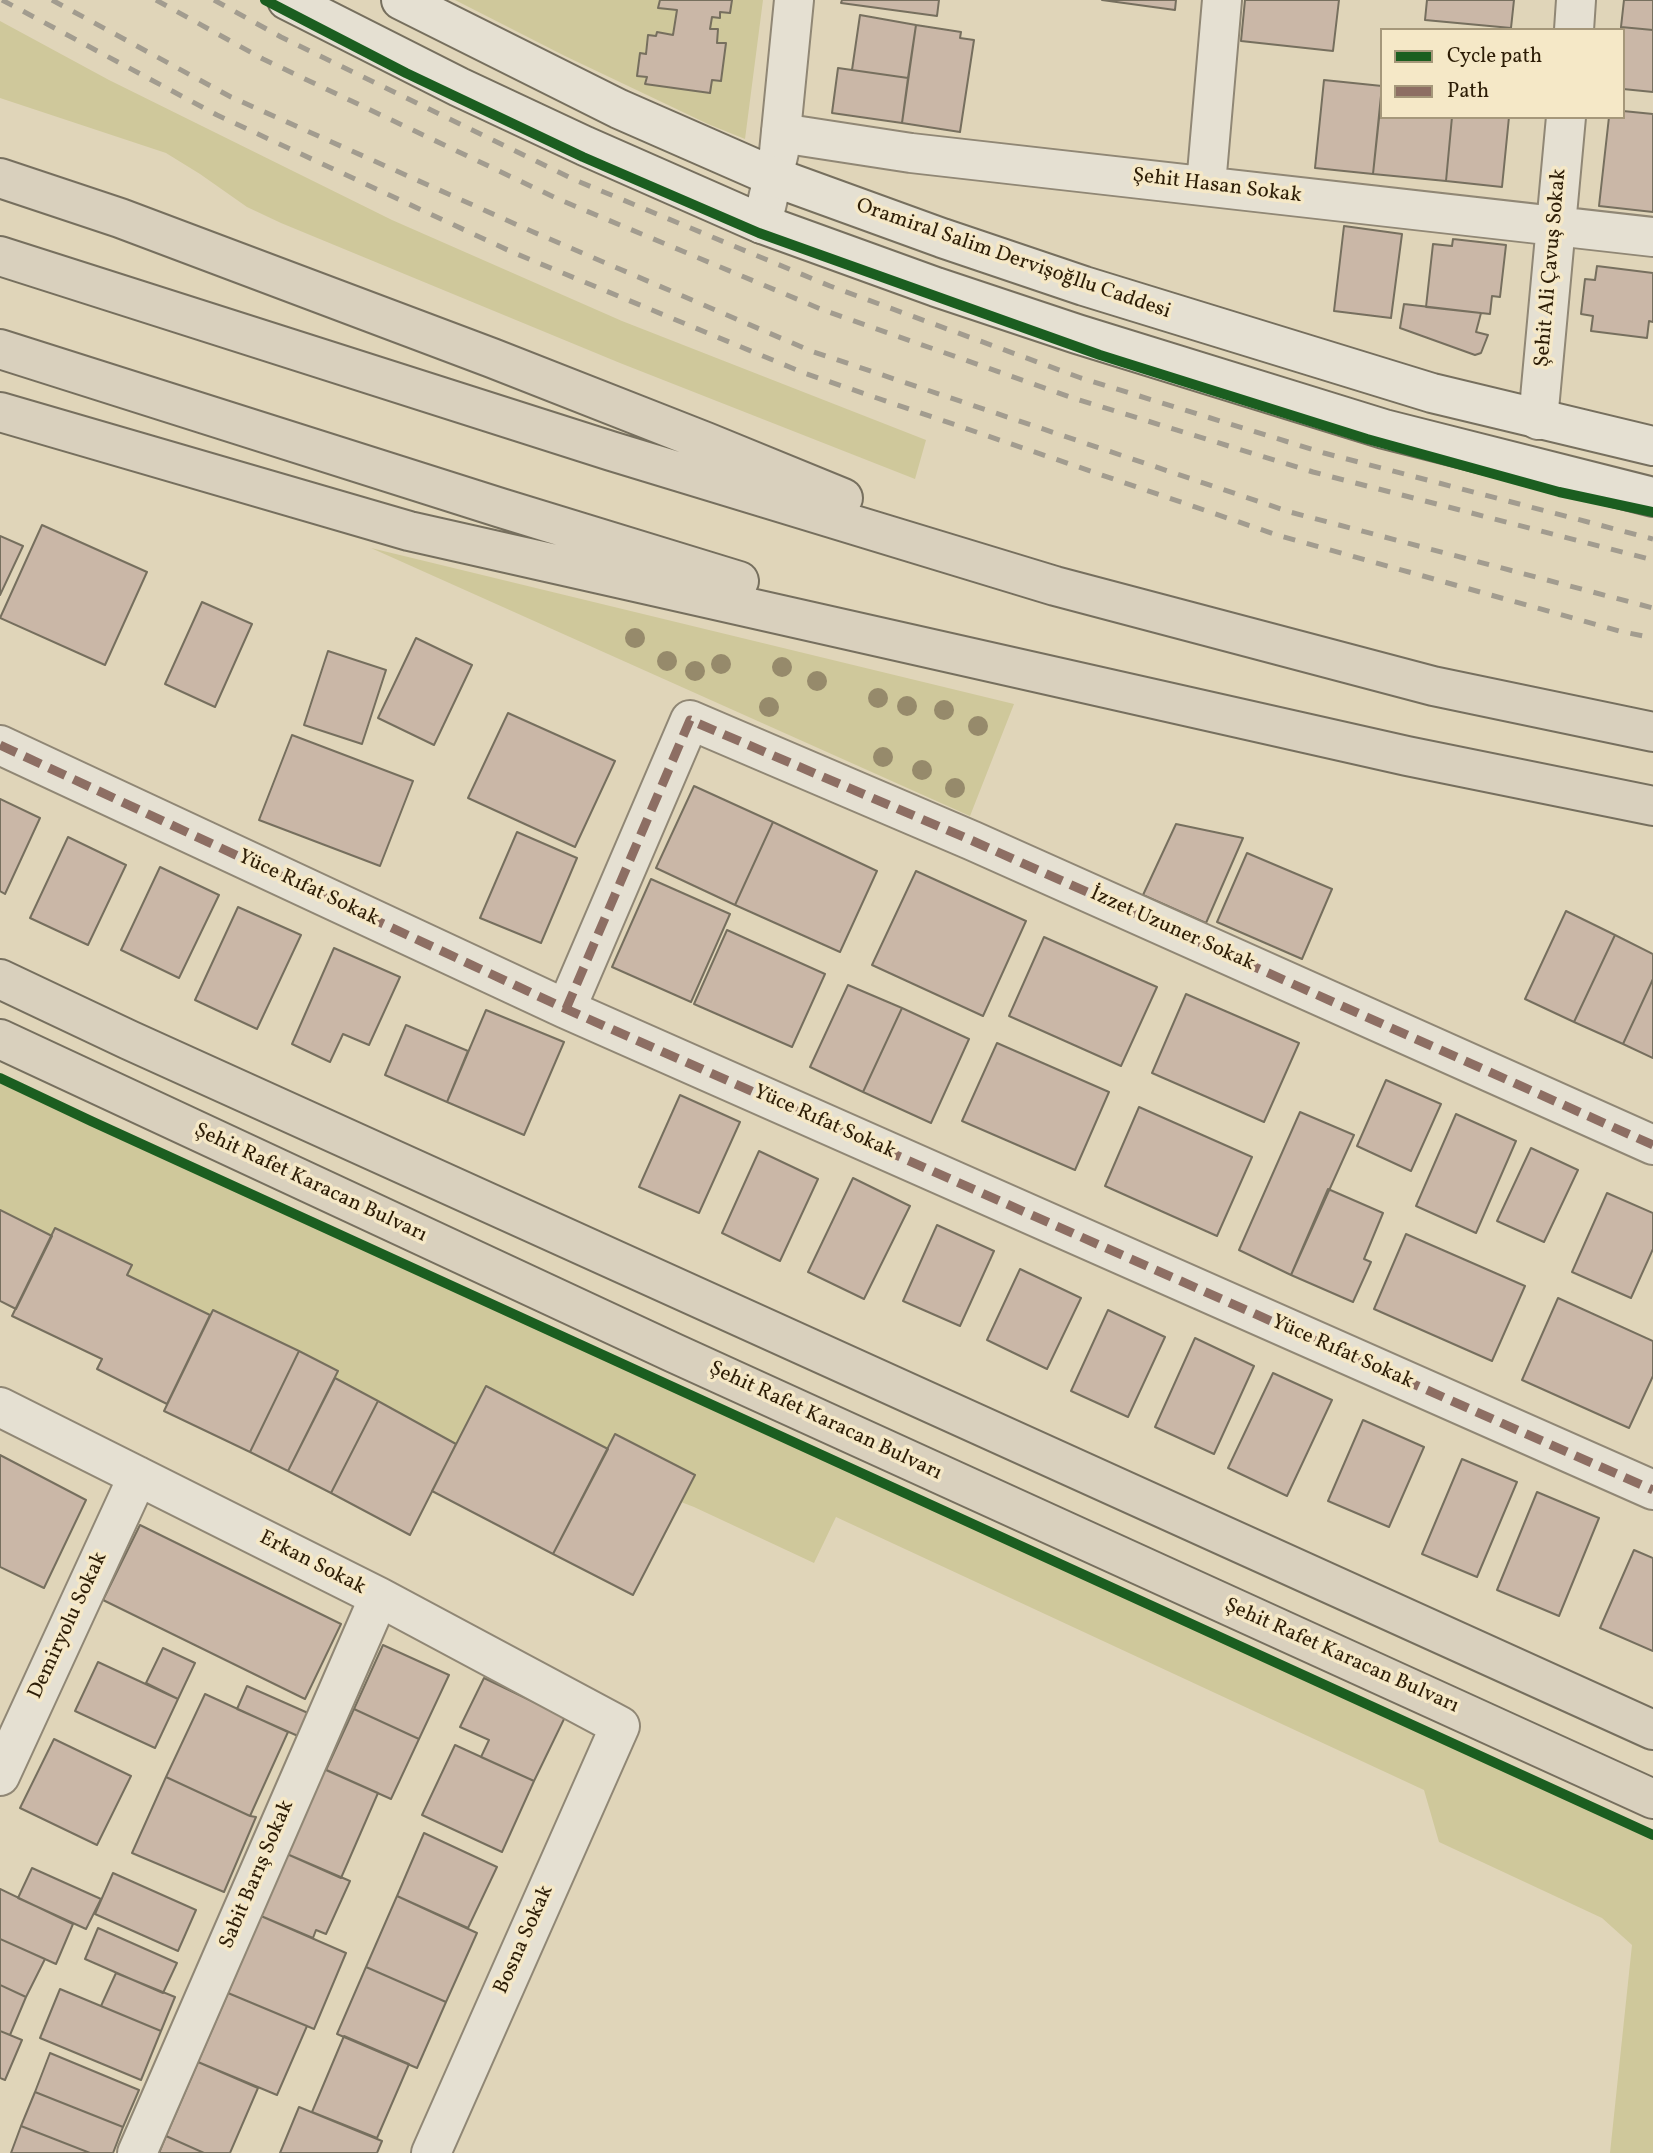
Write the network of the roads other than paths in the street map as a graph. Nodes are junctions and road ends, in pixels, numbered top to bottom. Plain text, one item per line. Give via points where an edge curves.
1 (287, 0) edge
2 (401, 0) edge
3 (794, 0) edge
4 (1222, 0) edge
5 (1576, 0) edge
6 (1574, 28) edge
7 (1566, 119) edge
8 (781, 133) junction
9 (774, 177) junction
10 (0, 178) edge
11 (1206, 185) junction
12 (762, 224) junction
13 (1556, 227) junction
14 (1653, 237) edge
15 (0, 256) edge
16 (0, 349) edge
17 (0, 412) edge
18 (1538, 420) junction
19 (1653, 446) edge
20 (1653, 496) edge
21 (1055, 586) junction
22 (1031, 670) junction
23 (1653, 732) edge
24 (0, 745) edge
25 (1407, 756) junction
26 (1653, 806) edge
27 (1653, 829) edge
28 (0, 979) edge
29 (566, 1009) junction
30 (0, 1039) edge
31 (1653, 1144) edge
32 (0, 1407) edge
33 (138, 1476) junction
34 (1653, 1490) edge
35 (379, 1597) junction
36 (620, 1726) joint
37 (1653, 1730) edge
38 (0, 1776) edge
39 (1653, 1799) edge
40 (137, 2153) edge
41 (431, 2153) edge

1 - 12 street via 459,87
2 - 9 street, Oramiral Salim Dervişoğllu Caddesi via 619,109
3 - 8 street
4 - 11 street
5 - 6 street
7 - 13 street, Şehit Ali Çavuş Sokak
8 - 9 street
8 - 11 street, Şehit Hasan Sokak via 911,153
9 - 12 street
9 - 18 street, Oramiral Salim Dervişoğllu Caddesi via 1084,286 1432,393
10 - 21 main road via 120,218 492,358
11 - 13 street, Şehit Hasan Sokak
12 - 20 street via 1064,330 1294,402
13 - 14 street, Şehit Hasan Sokak
13 - 18 street, Şehit Ali Çavuş Sokak
15 - 21 main road via 611,451
16 - 22 main road
17 - 22 main road via 409,531
18 - 19 street, Oramiral Salim Dervişoğllu Caddesi
21 - 23 main road via 1433,686
22 - 25 main road
24 - 29 street, Yüce Rıfat Sokak
25 - 26 main road
25 - 27 main road
28 - 37 main road
29 - 31 street, İzzet Uzuner Sokak via 690,720
29 - 34 street, Yüce Rıfat Sokak
30 - 39 main road, Şehit Rafet Karacan Bulvarı via 662,1348
32 - 33 street, Erkan Sokak
33 - 35 street, Erkan Sokak
33 - 38 street, Demiryolu Sokak
35 - 36 street, Erkan Sokak
35 - 40 street, Sabit Barış Sokak
36 - 41 street, Bosna Sokak

